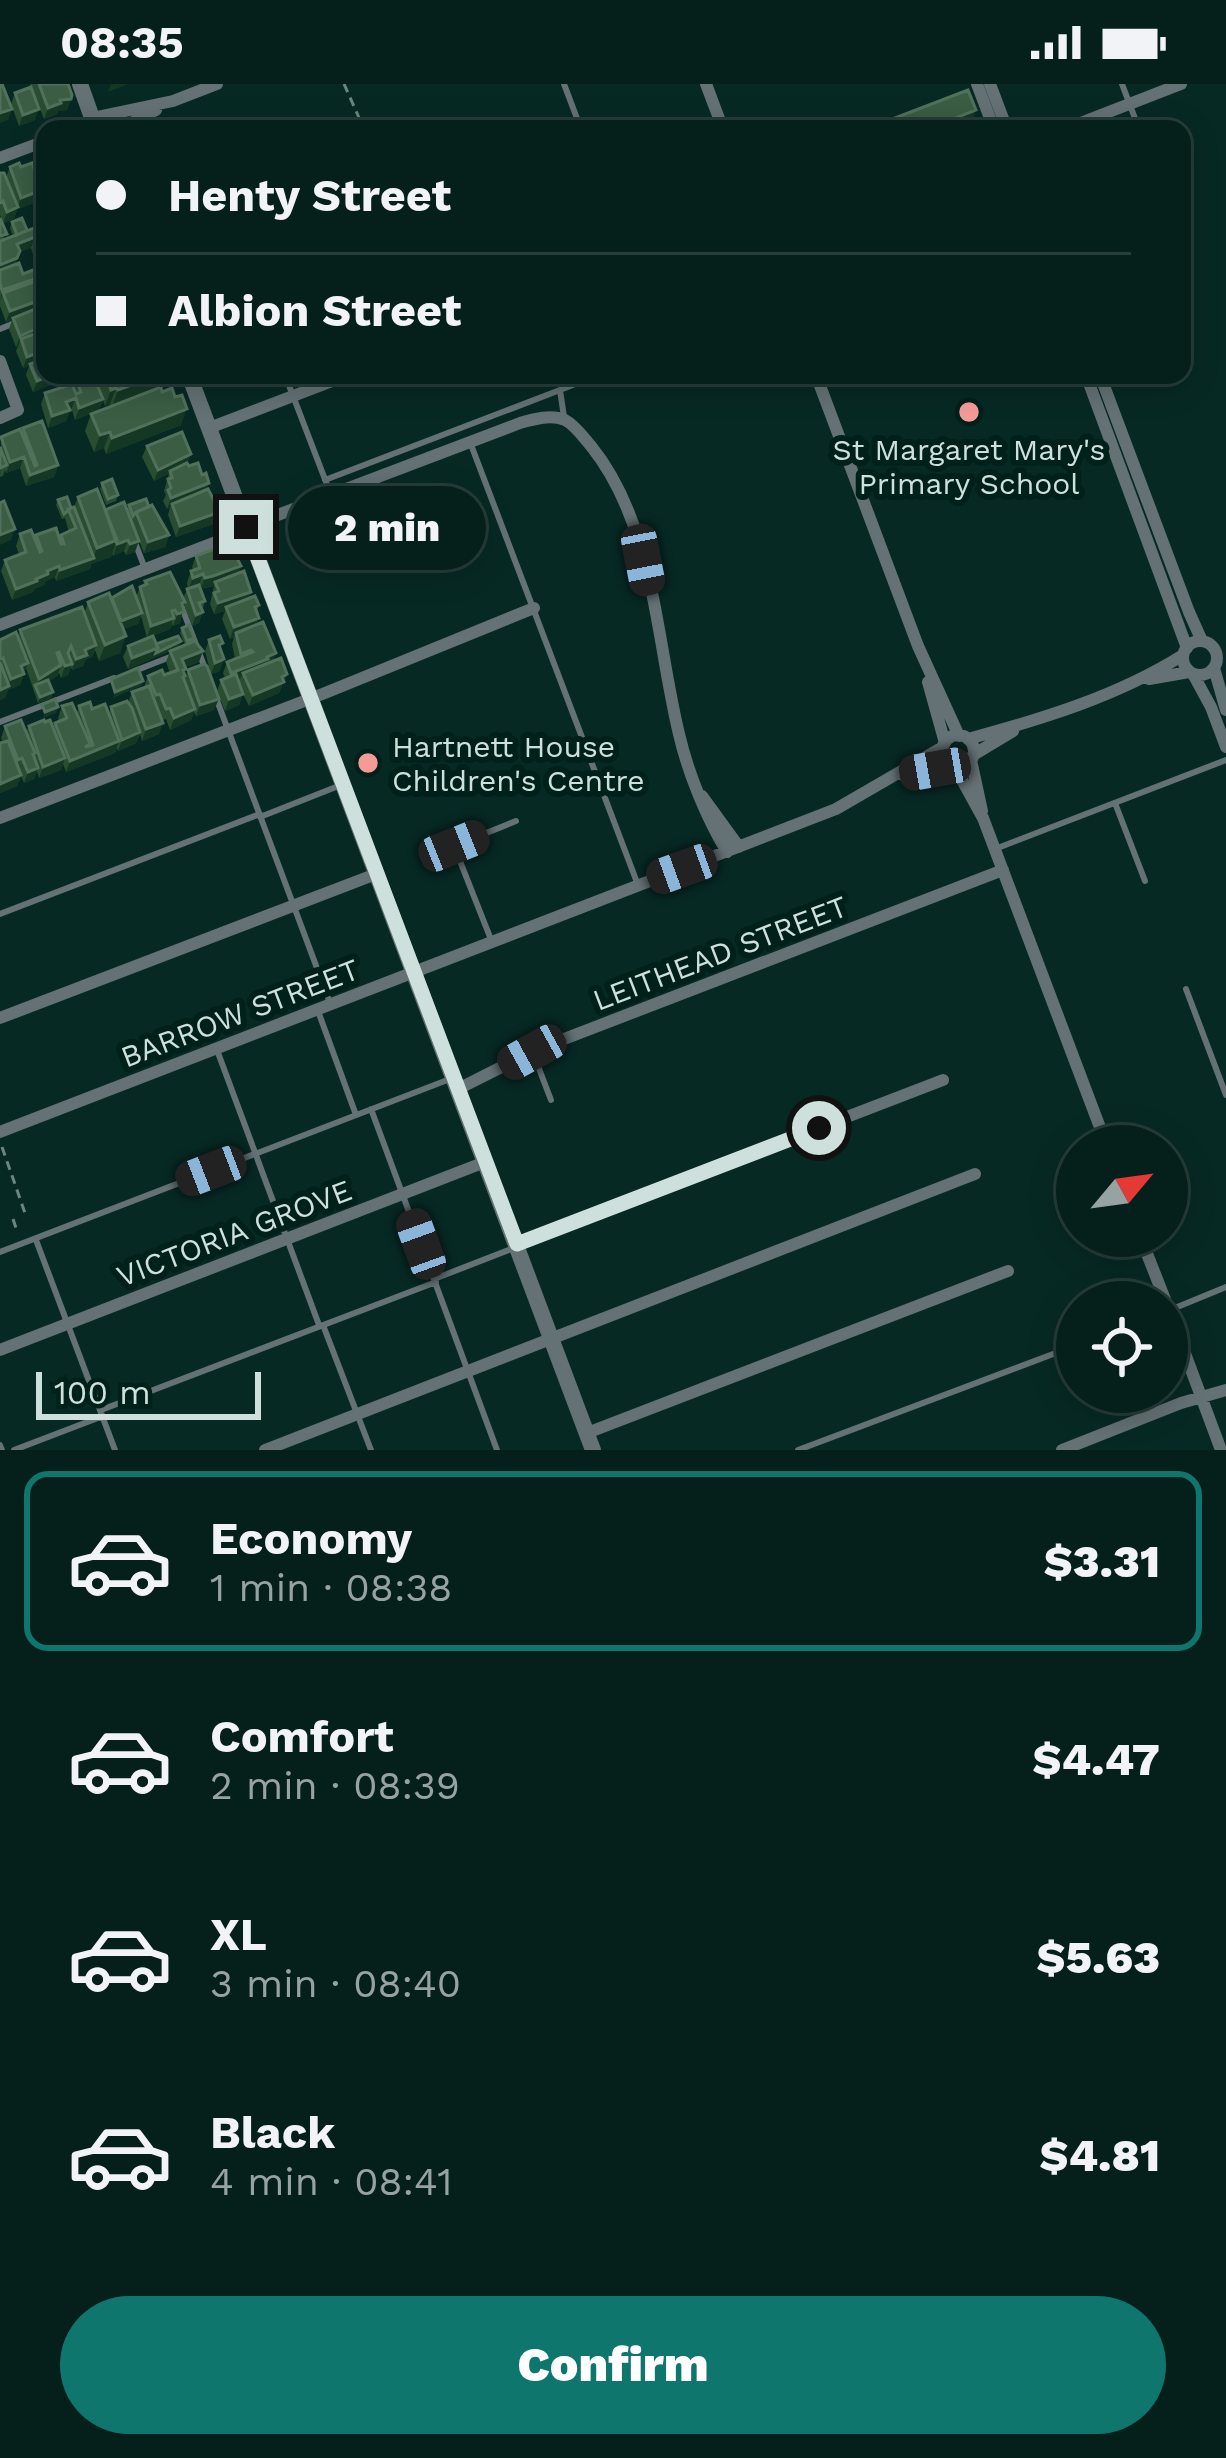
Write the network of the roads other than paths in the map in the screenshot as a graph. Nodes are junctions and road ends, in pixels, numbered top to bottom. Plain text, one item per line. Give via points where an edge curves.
1 (80, 84) edge
2 (217, 84) edge
3 (564, 84) edge
4 (706, 84) edge
5 (976, 84) edge
6 (990, 84) edge
7 (1122, 84) edge
8 (1181, 84) edge
9 (1130, 104) junction
10 (92, 120) edge
11 (110, 120) edge
12 (577, 120) edge
13 (720, 120) edge
14 (990, 120) edge
15 (1003, 120) edge
16 (1088, 120) edge
17 (1136, 120) edge
18 (36, 144) edge
19 (0, 158) edge
20 (19, 321) edge
21 (0, 329) edge
22 (0, 361) edge
23 (192, 384) edge
24 (288, 384) edge
25 (324, 384) edge
26 (575, 384) edge
27 (819, 384) edge
28 (1092, 384) edge
29 (1100, 384) edge
30 (560, 390) junction
31 (293, 396) junction
32 (1101, 397) junction
33 (0, 418) edge
34 (564, 419) junction
35 (209, 428) junction
36 (428, 439) junction
37 (470, 442) junction
38 (434, 456) junction
39 (325, 480) junction
40 (331, 495) junction
41 (246, 528) junction
42 (133, 538) edge
43 (145, 570) junction
44 (176, 592) edge
45 (534, 608) junction
46 (0, 626) edge
47 (1226, 640) edge
48 (1206, 643) junction
49 (918, 646) junction
50 (196, 647) junction
51 (1185, 651) junction
52 (1219, 662) edge
53 (1191, 673) junction
54 (1142, 680) junction
55 (311, 698) junction
56 (1226, 710) edge
57 (0, 722) edge
58 (1024, 724) junction
59 (228, 730) junction
60 (963, 737) junction
61 (944, 745) junction
62 (1226, 747) edge
63 (972, 757) junction
64 (1226, 760) edge
65 (953, 766) junction
66 (896, 776) junction
67 (343, 784) junction
68 (1115, 802) junction
69 (260, 815) junction
70 (0, 818) edge
71 (983, 818) junction
72 (516, 821) dead end
73 (995, 849) junction
74 (733, 850) junction
75 (1003, 870) junction
76 (376, 874) junction
77 (1145, 881) dead end
78 (638, 885) junction
79 (293, 905) junction
80 (0, 914) edge
81 (491, 942) junction
82 (422, 970) junction
83 (1186, 988) dead end
84 (324, 1006) junction
85 (0, 1018) edge
86 (216, 1047) junction
87 (532, 1052) junction
88 (943, 1080) dead end
89 (456, 1083) junction
90 (1226, 1095) edge
91 (550, 1100) dead end
92 (371, 1109) junction
93 (356, 1114) junction
94 (1099, 1125) edge
95 (0, 1132) edge
96 (254, 1154) junction
97 (485, 1162) junction
98 (975, 1174) dead end
99 (402, 1193) junction
100 (287, 1238) junction
101 (35, 1239) junction
102 (517, 1245) junction
103 (0, 1252) edge
104 (1008, 1271) dead end
105 (435, 1280) junction
106 (1226, 1287) edge
107 (1188, 1300) edge
108 (67, 1324) junction
109 (321, 1325) junction
110 (552, 1338) junction
111 (0, 1350) edge
112 (1056, 1353) edge
113 (1188, 1360) edge
114 (468, 1372) junction
115 (1226, 1390) edge
116 (1202, 1396) junction
117 (102, 1413) junction
118 (358, 1414) junction
119 (1105, 1441) edge
120 (590, 1442) edge
121 (14, 1450) edge
122 (115, 1450) edge
123 (265, 1450) edge
124 (371, 1450) edge
125 (497, 1450) edge
126 (798, 1450) edge
127 (1062, 1450) edge
128 (1221, 1450) edge

1 - 10 street
2 - 11 street
3 - 12 lane
4 - 13 street
5 - 14 street
6 - 15 street
7 - 9 lane
8 - 9 street
9 - 16 street
9 - 17 lane
18 - 19 street
20 - 21 lane
22 - 33 street via 18,410
23 - 35 street
24 - 31 lane
25 - 31 street
26 - 30 lane
27 - 49 street
28 - 32 street
29 - 32 street
30 - 34 lane
30 - 36 lane
31 - 35 street
31 - 39 lane
32 - 48 street
32 - 51 street
34 - 37 street via 537,418
34 - 74 street via 603,461 628,510 691,775
35 - 41 street
36 - 38 lane
36 - 39 lane
37 - 38 street
37 - 45 lane
38 - 40 street
39 - 40 lane
40 - 41 street
41 - 43 street via 167,568
41 - 55 street
42 - 43 lane
43 - 46 street
44 - 50 lane
45 - 55 street
45 - 78 lane
47 - 48 street
48 - 51 street
48 - 52 street
49 - 60 street
49 - 61 street
50 - 57 lane
50 - 59 lane
51 - 53 street
51 - 54 street
52 - 53 street
52 - 56 street
53 - 54 street
53 - 62 street
54 - 58 street
55 - 59 street
55 - 67 street
58 - 60 street
58 - 63 street
59 - 69 lane
59 - 70 street
60 - 61 street
60 - 63 street
61 - 65 street
61 - 66 street, BARROW STREET
63 - 65 street
63 - 71 street
64 - 68 lane
65 - 66 street, BARROW STREET
65 - 71 street
66 - 74 street, BARROW STREET
67 - 69 lane
67 - 76 street
68 - 73 lane
68 - 77 lane
69 - 79 lane
69 - 80 lane
71 - 73 street
72 - 81 lane via 454,846
73 - 75 street
74 - 78 street, BARROW STREET
75 - 87 street, LEITHEAD STREET
75 - 94 street
76 - 79 street
76 - 82 street
78 - 81 street, BARROW STREET
79 - 84 lane
79 - 85 street
81 - 82 street, BARROW STREET
82 - 84 street, BARROW STREET
82 - 89 street
83 - 90 lane
84 - 86 street, BARROW STREET
84 - 93 lane
86 - 95 street, BARROW STREET
86 - 96 lane
87 - 89 street, LEITHEAD STREET
87 - 91 lane
88 - 102 street
89 - 92 lane
89 - 97 street
92 - 93 lane
92 - 99 lane
93 - 96 lane
96 - 100 lane
96 - 101 lane
97 - 99 street, VICTORIA GROVE
97 - 102 street
98 - 110 street
99 - 100 street, VICTORIA GROVE
99 - 105 lane
100 - 108 street, VICTORIA GROVE
100 - 109 lane
101 - 103 lane
101 - 108 lane
102 - 105 lane
102 - 110 street
104 - 120 street
105 - 109 lane
105 - 114 lane
106 - 107 lane
108 - 111 street, VICTORIA GROVE
108 - 117 lane
109 - 117 lane
109 - 118 lane
110 - 114 street
110 - 120 street
112 - 126 lane
113 - 116 street
114 - 118 street
114 - 125 lane
115 - 116 street
116 - 119 street
116 - 128 street
117 - 121 lane
117 - 122 lane
118 - 123 street
118 - 124 lane
119 - 127 street

